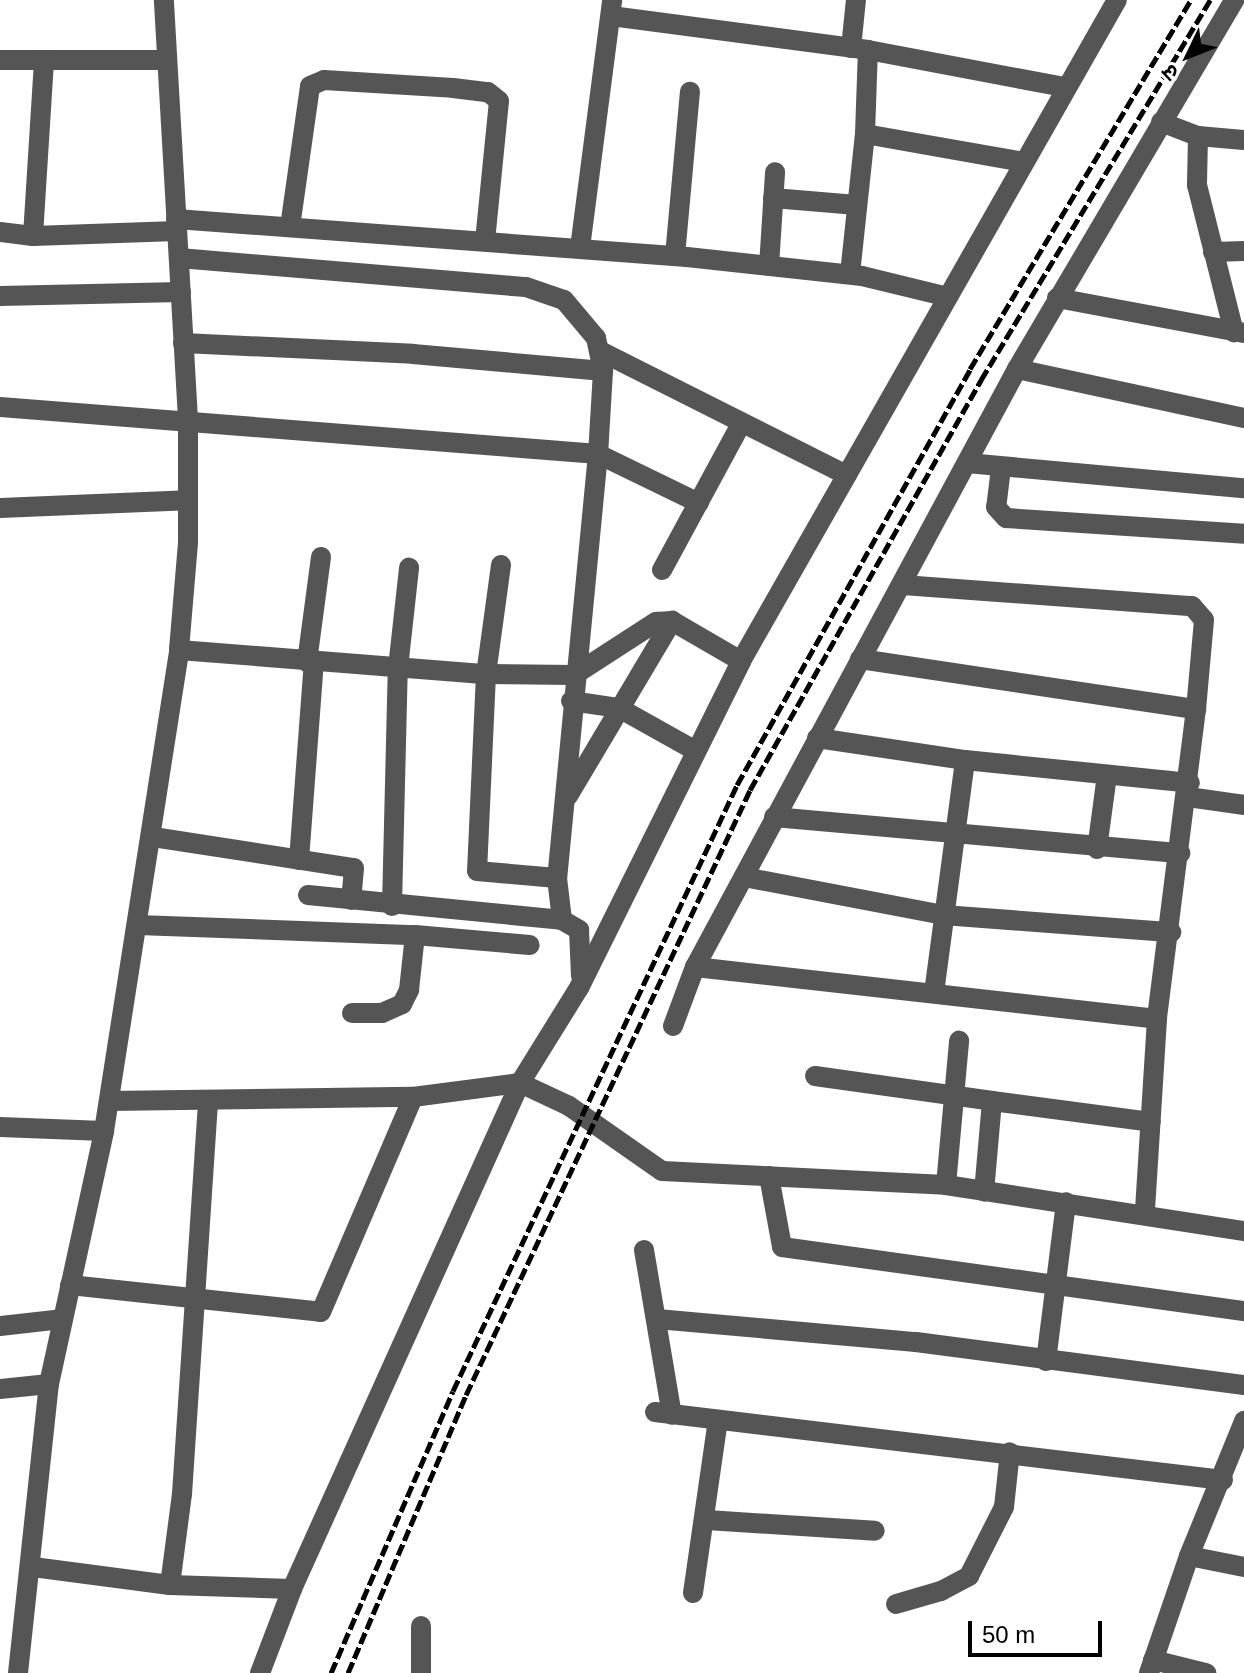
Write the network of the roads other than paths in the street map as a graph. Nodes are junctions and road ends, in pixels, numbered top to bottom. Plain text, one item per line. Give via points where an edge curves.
1 (164, 0) edge
2 (856, 0) edge
3 (1117, 0) edge
4 (1234, 0) edge
5 (611, 8) edge
6 (859, 49) junction
7 (0, 60) edge
8 (167, 60) junction
9 (44, 61) junction
10 (1064, 87) junction
11 (690, 92) dead end
12 (1161, 122) junction
13 (865, 134) junction
14 (1198, 136) junction
15 (1244, 140) edge
16 (1024, 162) junction
17 (775, 172) dead end
18 (773, 198) junction
19 (857, 205) junction
20 (177, 225) junction
21 (290, 227) junction
22 (0, 232) edge
23 (33, 236) junction
24 (485, 241) junction
25 (580, 248) junction
26 (1244, 251) edge
27 (1213, 252) junction
28 (675, 256) junction
29 (179, 258) junction
30 (769, 266) junction
31 (850, 274) junction
32 (181, 292) junction
33 (0, 296) edge
34 (944, 296) junction
35 (1057, 298) junction
36 (1239, 333) edge
37 (183, 343) junction
38 (602, 362) junction
39 (1017, 369) junction
40 (0, 407) edge
41 (1244, 418) edge
42 (188, 419) junction
43 (741, 424) junction
44 (598, 454) junction
45 (967, 463) junction
46 (1001, 468) junction
47 (847, 475) junction
48 (1244, 488) edge
49 (187, 500) junction
50 (699, 503) junction
51 (0, 508) edge
52 (1244, 534) edge
53 (321, 557) dead end
54 (501, 565) dead end
55 (409, 568) dead end
56 (662, 570) dead end
57 (903, 585) junction
58 (672, 621) junction
59 (179, 650) junction
60 (860, 659) junction
61 (741, 661) junction
62 (310, 662) junction
63 (398, 668) junction
64 (486, 674) junction
65 (574, 675) junction
66 (571, 701) junction
67 (619, 708) junction
68 (1196, 709) junction
69 (817, 738) junction
70 (694, 750) junction
71 (965, 760) junction
72 (1107, 775) junction
73 (1189, 790) junction
74 (564, 803) junction
75 (1244, 805) edge
76 (774, 817) junction
77 (954, 833) junction
78 (153, 837) junction
79 (1097, 849) junction
80 (1180, 853) junction
81 (299, 860) junction
82 (744, 877) junction
83 (557, 878) junction
84 (308, 895) dead end
85 (351, 900) junction
86 (392, 906) junction
87 (943, 915) junction
88 (562, 920) junction
89 (138, 925) junction
90 (1171, 932) junction
91 (415, 935) junction
92 (530, 945) dead end
93 (695, 967) junction
94 (579, 988) junction
95 (934, 993) junction
96 (352, 1013) dead end
97 (1157, 1019) junction
98 (673, 1026) dead end
99 (959, 1041) dead end
100 (815, 1076) dead end
101 (520, 1083) junction
102 (954, 1095) junction
103 (413, 1097) junction
104 (109, 1101) junction
105 (992, 1101) junction
106 (208, 1102) junction
107 (1151, 1122) junction
108 (0, 1127) edge
109 (104, 1131) junction
110 (769, 1176) junction
111 (946, 1185) junction
112 (984, 1192) junction
113 (1066, 1202) junction
114 (1145, 1212) junction
115 (1244, 1231) edge
116 (644, 1250) dead end
117 (70, 1285) junction
118 (1058, 1288) junction
119 (195, 1299) junction
120 (1244, 1311) edge
121 (62, 1319) junction
122 (657, 1319) junction
123 (0, 1326) edge
124 (1046, 1361) junction
125 (49, 1384) junction
126 (1244, 1385) edge
127 (0, 1389) edge
128 (718, 1420) junction
129 (1244, 1421) edge
130 (1010, 1452) junction
131 (1223, 1480) junction
132 (707, 1520) junction
133 (875, 1531) dead end
134 (1189, 1556) junction
135 (33, 1567) junction
136 (1244, 1567) edge
137 (170, 1585) junction
138 (292, 1589) junction
139 (693, 1593) dead end
140 (896, 1604) dead end
141 (421, 1626) dead end
142 (1151, 1667) edge
143 (18, 1673) edge
144 (260, 1673) edge
145 (421, 1673) edge
146 (1206, 1673) edge

1 - 8 street
2 - 6 street
3 - 10 street
4 - 12 street
5 - 6 street
5 - 25 street
6 - 10 street
6 - 13 street
7 - 9 street
8 - 9 street
8 - 20 street
9 - 23 street
10 - 16 street
11 - 28 street
12 - 14 street
12 - 35 street
13 - 16 street
13 - 19 street
14 - 15 street
14 - 27 street via 1195,175
16 - 34 street
17 - 18 street
18 - 19 street
18 - 30 street
19 - 31 street
20 - 21 street
20 - 23 street
20 - 29 street
21 - 24 street
21 - 24 street via 310,86 324,80 453,88 488,92 499,101
22 - 23 street
24 - 25 street
25 - 28 street
26 - 27 street
27 - 36 street
28 - 30 street
29 - 32 street
29 - 38 street via 526,287 564,300 589,327
30 - 31 street
31 - 34 street
32 - 33 street
32 - 37 street
34 - 47 street
35 - 36 street
35 - 39 street
37 - 38 street
37 - 42 street
38 - 43 street
38 - 44 street
39 - 41 street
39 - 45 street
40 - 42 street
42 - 44 street
42 - 49 street
43 - 47 street
43 - 50 street
44 - 50 street
44 - 65 street
45 - 46 street
45 - 57 street
46 - 48 street
46 - 52 street via 996,507 1006,518
47 - 61 street
49 - 51 street
49 - 59 street
50 - 56 street
53 - 62 street
54 - 64 street
55 - 63 street
57 - 60 street
57 - 68 street via 1192,606 1204,620
58 - 61 street
58 - 65 street via 656,622
58 - 67 street
59 - 62 street
59 - 78 street
60 - 68 street
60 - 69 street
61 - 70 street
62 - 63 street
62 - 81 street
63 - 64 street
63 - 86 street
64 - 65 street
64 - 83 street via 477,871
65 - 66 street
66 - 67 street
66 - 74 street
67 - 70 street
67 - 74 street
68 - 73 street
69 - 71 street
69 - 76 street
70 - 94 street
71 - 72 street
71 - 77 street
72 - 73 street
72 - 79 street
73 - 75 street
73 - 80 street
74 - 83 street
76 - 77 street
76 - 82 street
77 - 79 street
77 - 87 street
78 - 81 street
78 - 89 street
79 - 80 street
80 - 90 street
81 - 85 street via 354,868
82 - 87 street
82 - 93 street
83 - 88 street
84 - 85 street
85 - 86 street
86 - 88 street
87 - 90 street
87 - 95 street
88 - 94 street via 579,930
89 - 91 street
89 - 104 street
90 - 97 street
91 - 92 street
91 - 96 street via 409,990 402,1004 382,1013
93 - 95 street
93 - 98 street
94 - 101 street
95 - 97 street
97 - 107 street
99 - 102 street
100 - 102 street
101 - 103 street
101 - 110 street via 569,1106 662,1171
101 - 138 street
102 - 105 street
102 - 111 street
103 - 106 street
103 - 119 street via 321,1312
104 - 106 street
104 - 109 street
105 - 107 street
105 - 112 street
106 - 119 street
107 - 114 street
108 - 109 street
109 - 117 street
110 - 111 street
110 - 118 street via 782,1247
111 - 112 street
112 - 113 street
113 - 114 street
113 - 118 street
114 - 115 street
116 - 122 street
117 - 119 street
117 - 121 street
118 - 120 street
118 - 124 street
119 - 137 street via 182,1494
121 - 123 street
121 - 125 street
122 - 124 street via 916,1342
122 - 128 street via 664,1413
124 - 126 street
125 - 127 street
125 - 135 street
128 - 130 street
128 - 132 street
129 - 131 street
130 - 131 street
130 - 140 street via 1004,1507 969,1576
131 - 134 street
132 - 133 street
132 - 139 street
134 - 136 street
134 - 142 street
135 - 137 street
135 - 143 street
137 - 138 street
138 - 144 street
141 - 145 street
142 - 146 street

